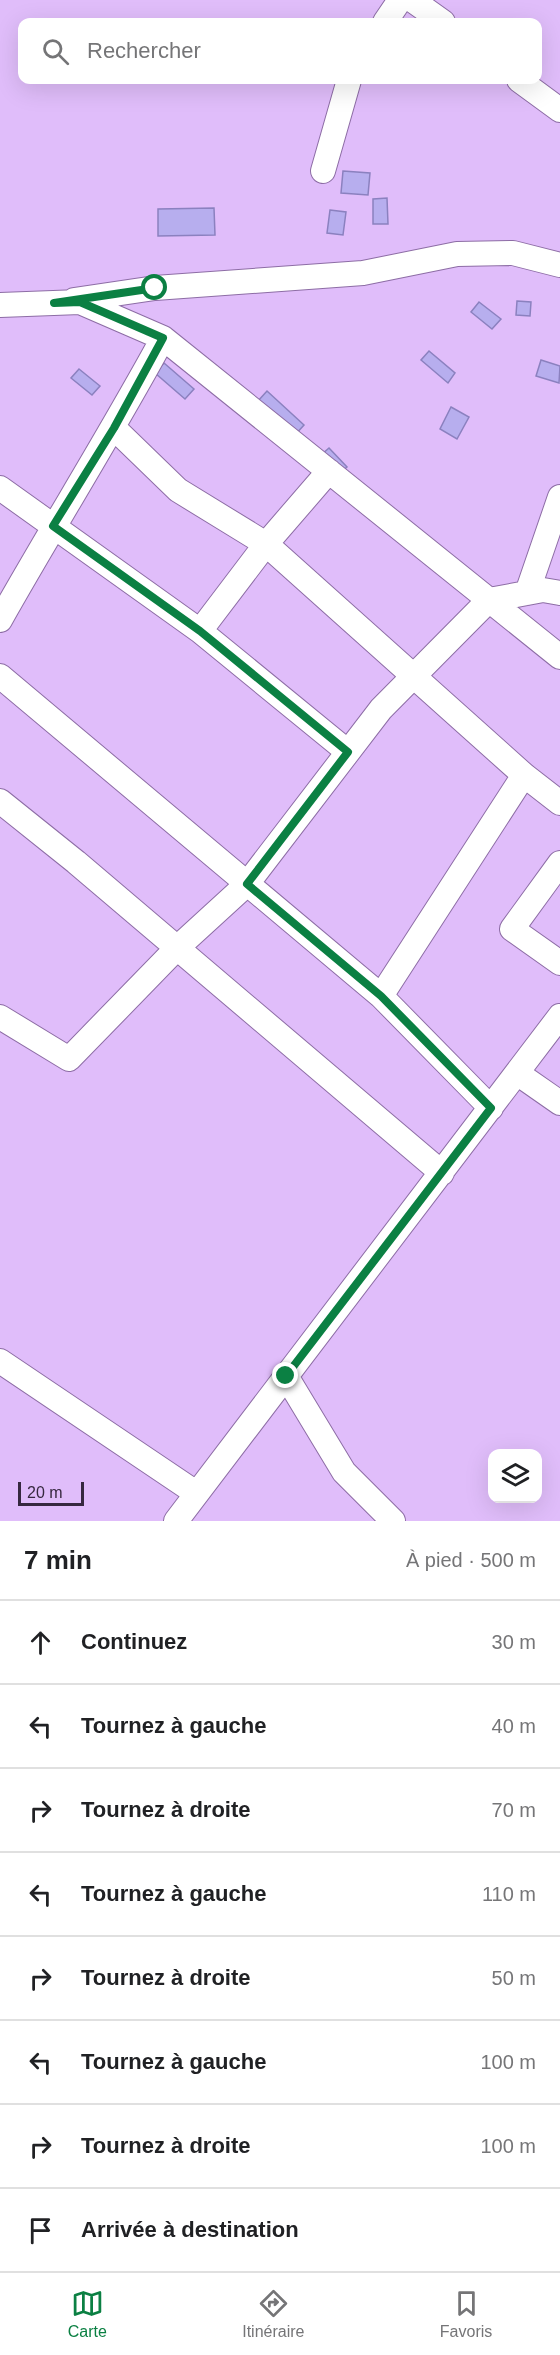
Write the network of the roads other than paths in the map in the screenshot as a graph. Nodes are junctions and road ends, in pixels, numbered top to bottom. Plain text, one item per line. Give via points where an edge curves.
1 (400, 0) edge
2 (412, 0) edge
3 (388, 18) edge
4 (437, 18) edge
5 (348, 84) edge
6 (524, 84) edge
7 (560, 110) edge
8 (324, 171) dead end
9 (560, 265) edge
10 (54, 303) junction
11 (0, 305) edge
12 (163, 338) junction
13 (114, 428) junction
14 (329, 471) junction
15 (0, 488) edge
16 (560, 497) edge
17 (53, 526) junction
18 (266, 544) junction
19 (527, 593) junction
20 (560, 593) edge
21 (489, 600) junction
22 (0, 620) edge
23 (200, 631) junction
24 (560, 657) edge
25 (0, 676) edge
26 (413, 677) junction
27 (348, 752) junction
28 (524, 775) junction
29 (0, 801) edge
30 (560, 803) edge
31 (560, 863) edge
32 (247, 884) junction
33 (177, 948) junction
34 (560, 963) edge
35 (381, 996) junction
36 (560, 1016) edge
37 (0, 1017) edge
38 (517, 1073) junction
39 (560, 1103) edge
40 (491, 1108) junction
41 (442, 1173) junction
42 (0, 1361) edge
43 (286, 1376) junction
44 (196, 1493) junction
45 (176, 1521) edge
46 (393, 1521) edge

1 - 3 street
2 - 4 street
5 - 8 street
6 - 7 street
9 - 10 street via 513,253 457,254 363,273 155,288
10 - 11 street
10 - 12 street via 80,302
12 - 13 street
12 - 14 street
13 - 17 street
13 - 18 street via 178,490
14 - 18 street
14 - 21 street
15 - 17 street
16 - 19 street
17 - 22 street
17 - 23 street
18 - 23 street
18 - 26 street
19 - 20 street
19 - 21 street
21 - 24 street
21 - 26 street
23 - 27 street
25 - 32 street
26 - 27 street via 381,709
26 - 28 street
27 - 32 street
28 - 30 street
28 - 35 street
29 - 33 street
31 - 34 street via 512,929
32 - 33 street
32 - 35 street
33 - 37 street via 69,1059
33 - 41 street
35 - 40 street
36 - 38 street
38 - 39 street
38 - 40 street
40 - 41 street
41 - 43 street
42 - 44 street
43 - 44 street
43 - 46 street via 344,1472
44 - 45 street

